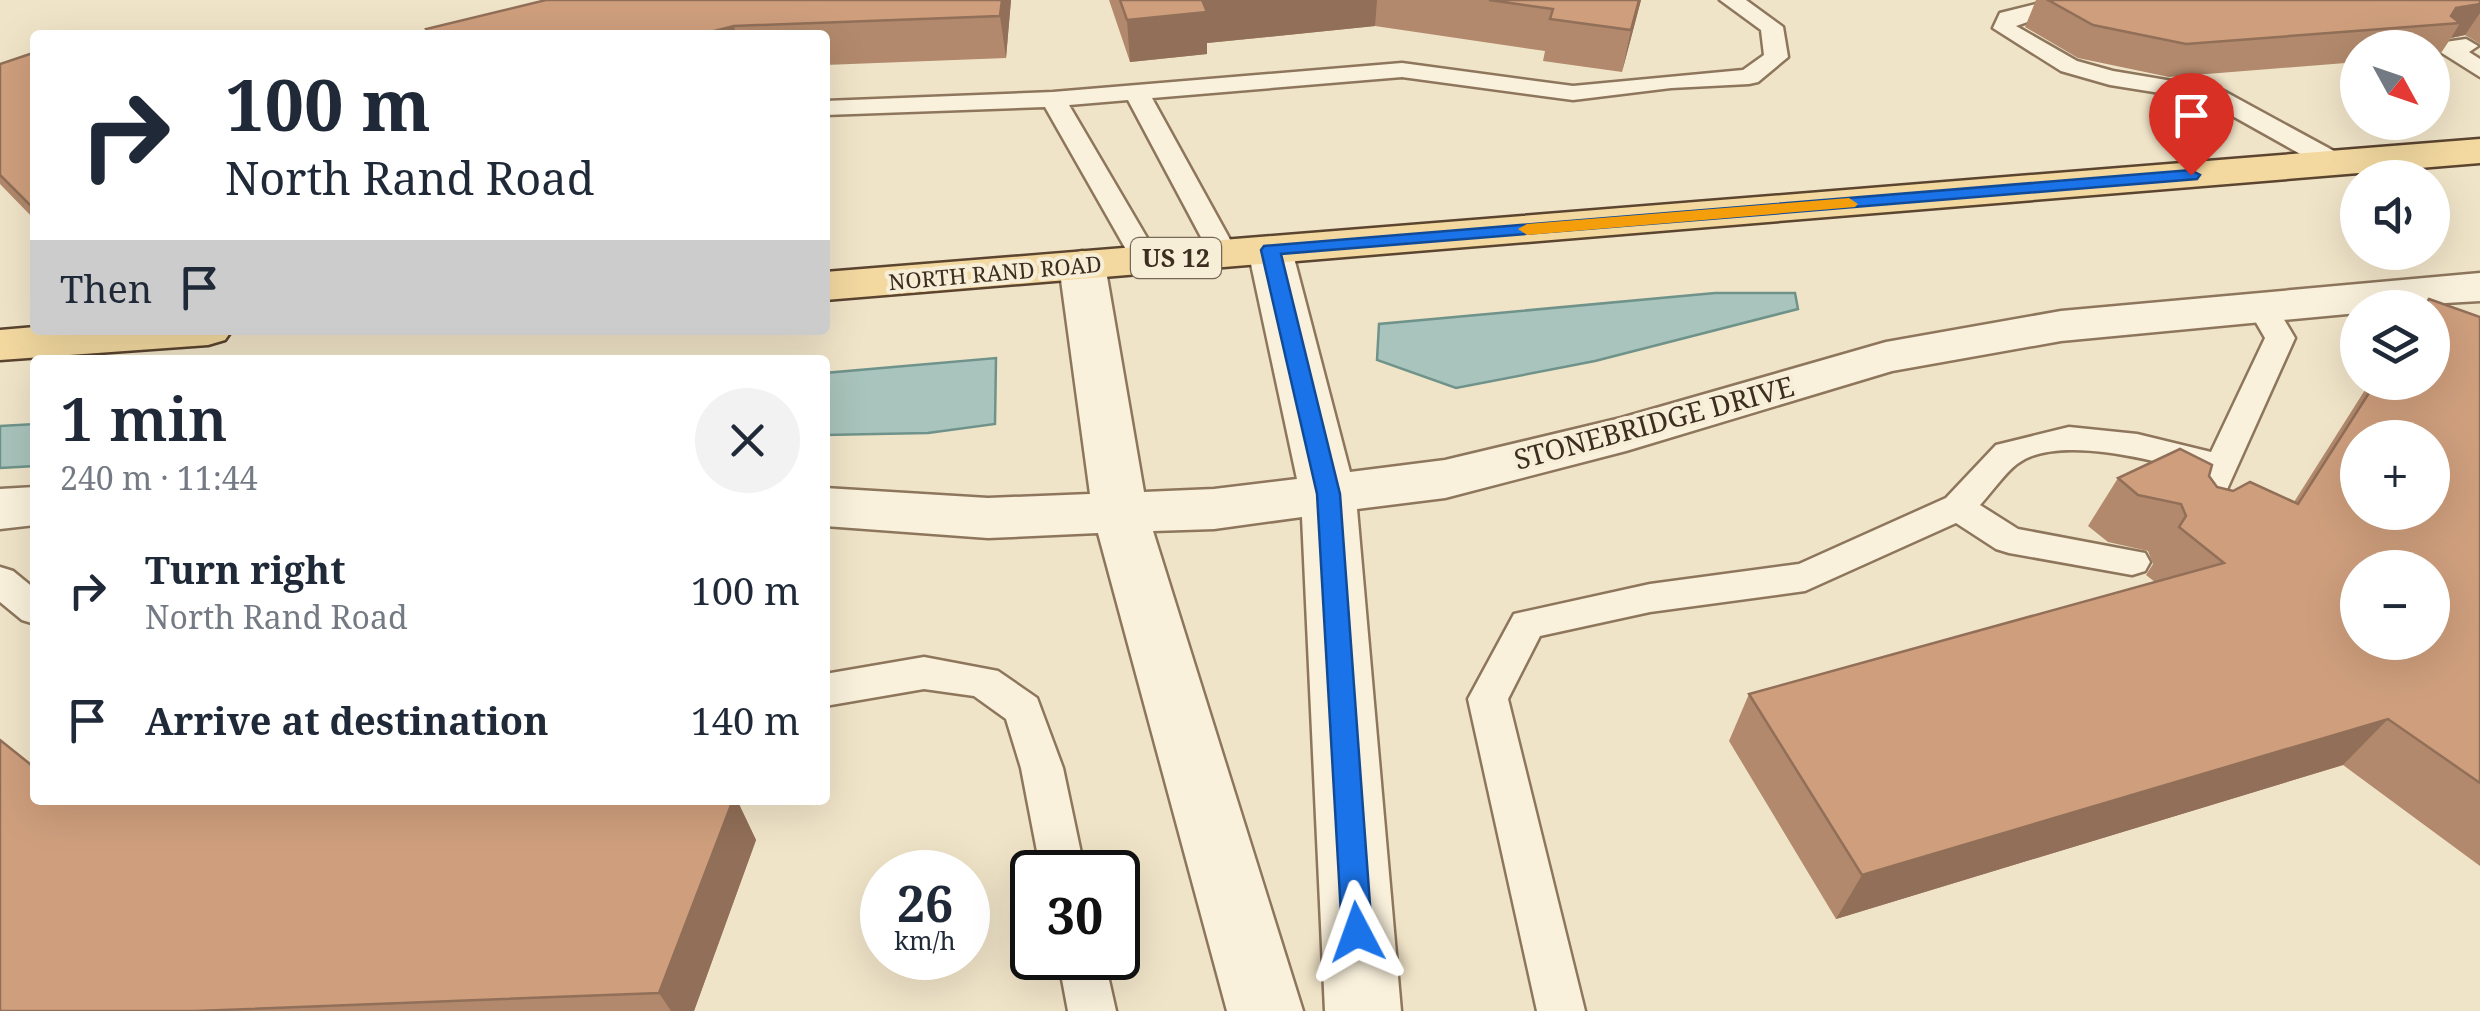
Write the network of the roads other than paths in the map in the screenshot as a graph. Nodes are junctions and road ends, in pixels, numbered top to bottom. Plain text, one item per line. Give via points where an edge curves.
1 (1731, 0) edge
2 (2165, 0) edge
3 (2466, 46) dead end
4 (2480, 70) edge
5 (1136, 92) junction
6 (1053, 99) junction
7 (830, 108) edge
8 (2480, 150) edge
9 (2336, 163) junction
10 (1247, 252) junction
11 (1146, 260) junction
12 (1082, 265) junction
13 (830, 286) edge
14 (2480, 287) edge
15 (2262, 307) junction
16 (139, 335) edge
17 (0, 345) edge
18 (2219, 466) junction
19 (1328, 494) junction
20 (30, 506) edge
21 (830, 506) edge
22 (1958, 507) junction
23 (0, 509) edge
24 (1120, 513) junction
25 (2198, 522) edge
26 (2132, 562) dead end
27 (0, 580) edge
28 (30, 606) edge
29 (830, 689) edge
30 (1059, 850) edge
31 (1086, 980) edge
32 (1092, 1011) edge
33 (1265, 1011) edge
34 (1362, 1011) edge
35 (1561, 1011) edge

1 - 5 lane via 1772,27 1776,57 1749,77 1573,93 1402,70
2 - 9 lane via 2048,8 2008,18 2004,28 2070,66 2211,94
3 - 4 lane via 2446,48
5 - 6 lane
5 - 10 lane
6 - 7 lane
6 - 11 lane
8 - 9 main road, NORTH RAND ROAD / US 12
9 - 10 main road, NORTH RAND ROAD / US 12
10 - 11 main road, NORTH RAND ROAD / US 12
10 - 19 street
11 - 12 main road, NORTH RAND ROAD / US 12
12 - 13 main road, NORTH RAND ROAD / US 12
12 - 24 street
14 - 15 street, STONEBRIDGE DRIVE
15 - 18 lane via 2280,338
15 - 19 street, STONEBRIDGE DRIVE via 2060,326 1886,357 1445,479
16 - 17 main road
18 - 22 lane via 2137,445 2069,438 2008,453
18 - 25 lane
19 - 24 street, STONEBRIDGE DRIVE via 1214,510
19 - 34 street
20 - 23 street
21 - 24 street, STONEBRIDGE DRIVE via 988,518
22 - 26 lane via 2009,540
22 - 35 lane via 1805,577 1650,598 1527,624 1488,699
24 - 33 street
27 - 28 lane
29 - 30 lane via 924,674 984,682 1023,710
31 - 32 lane

